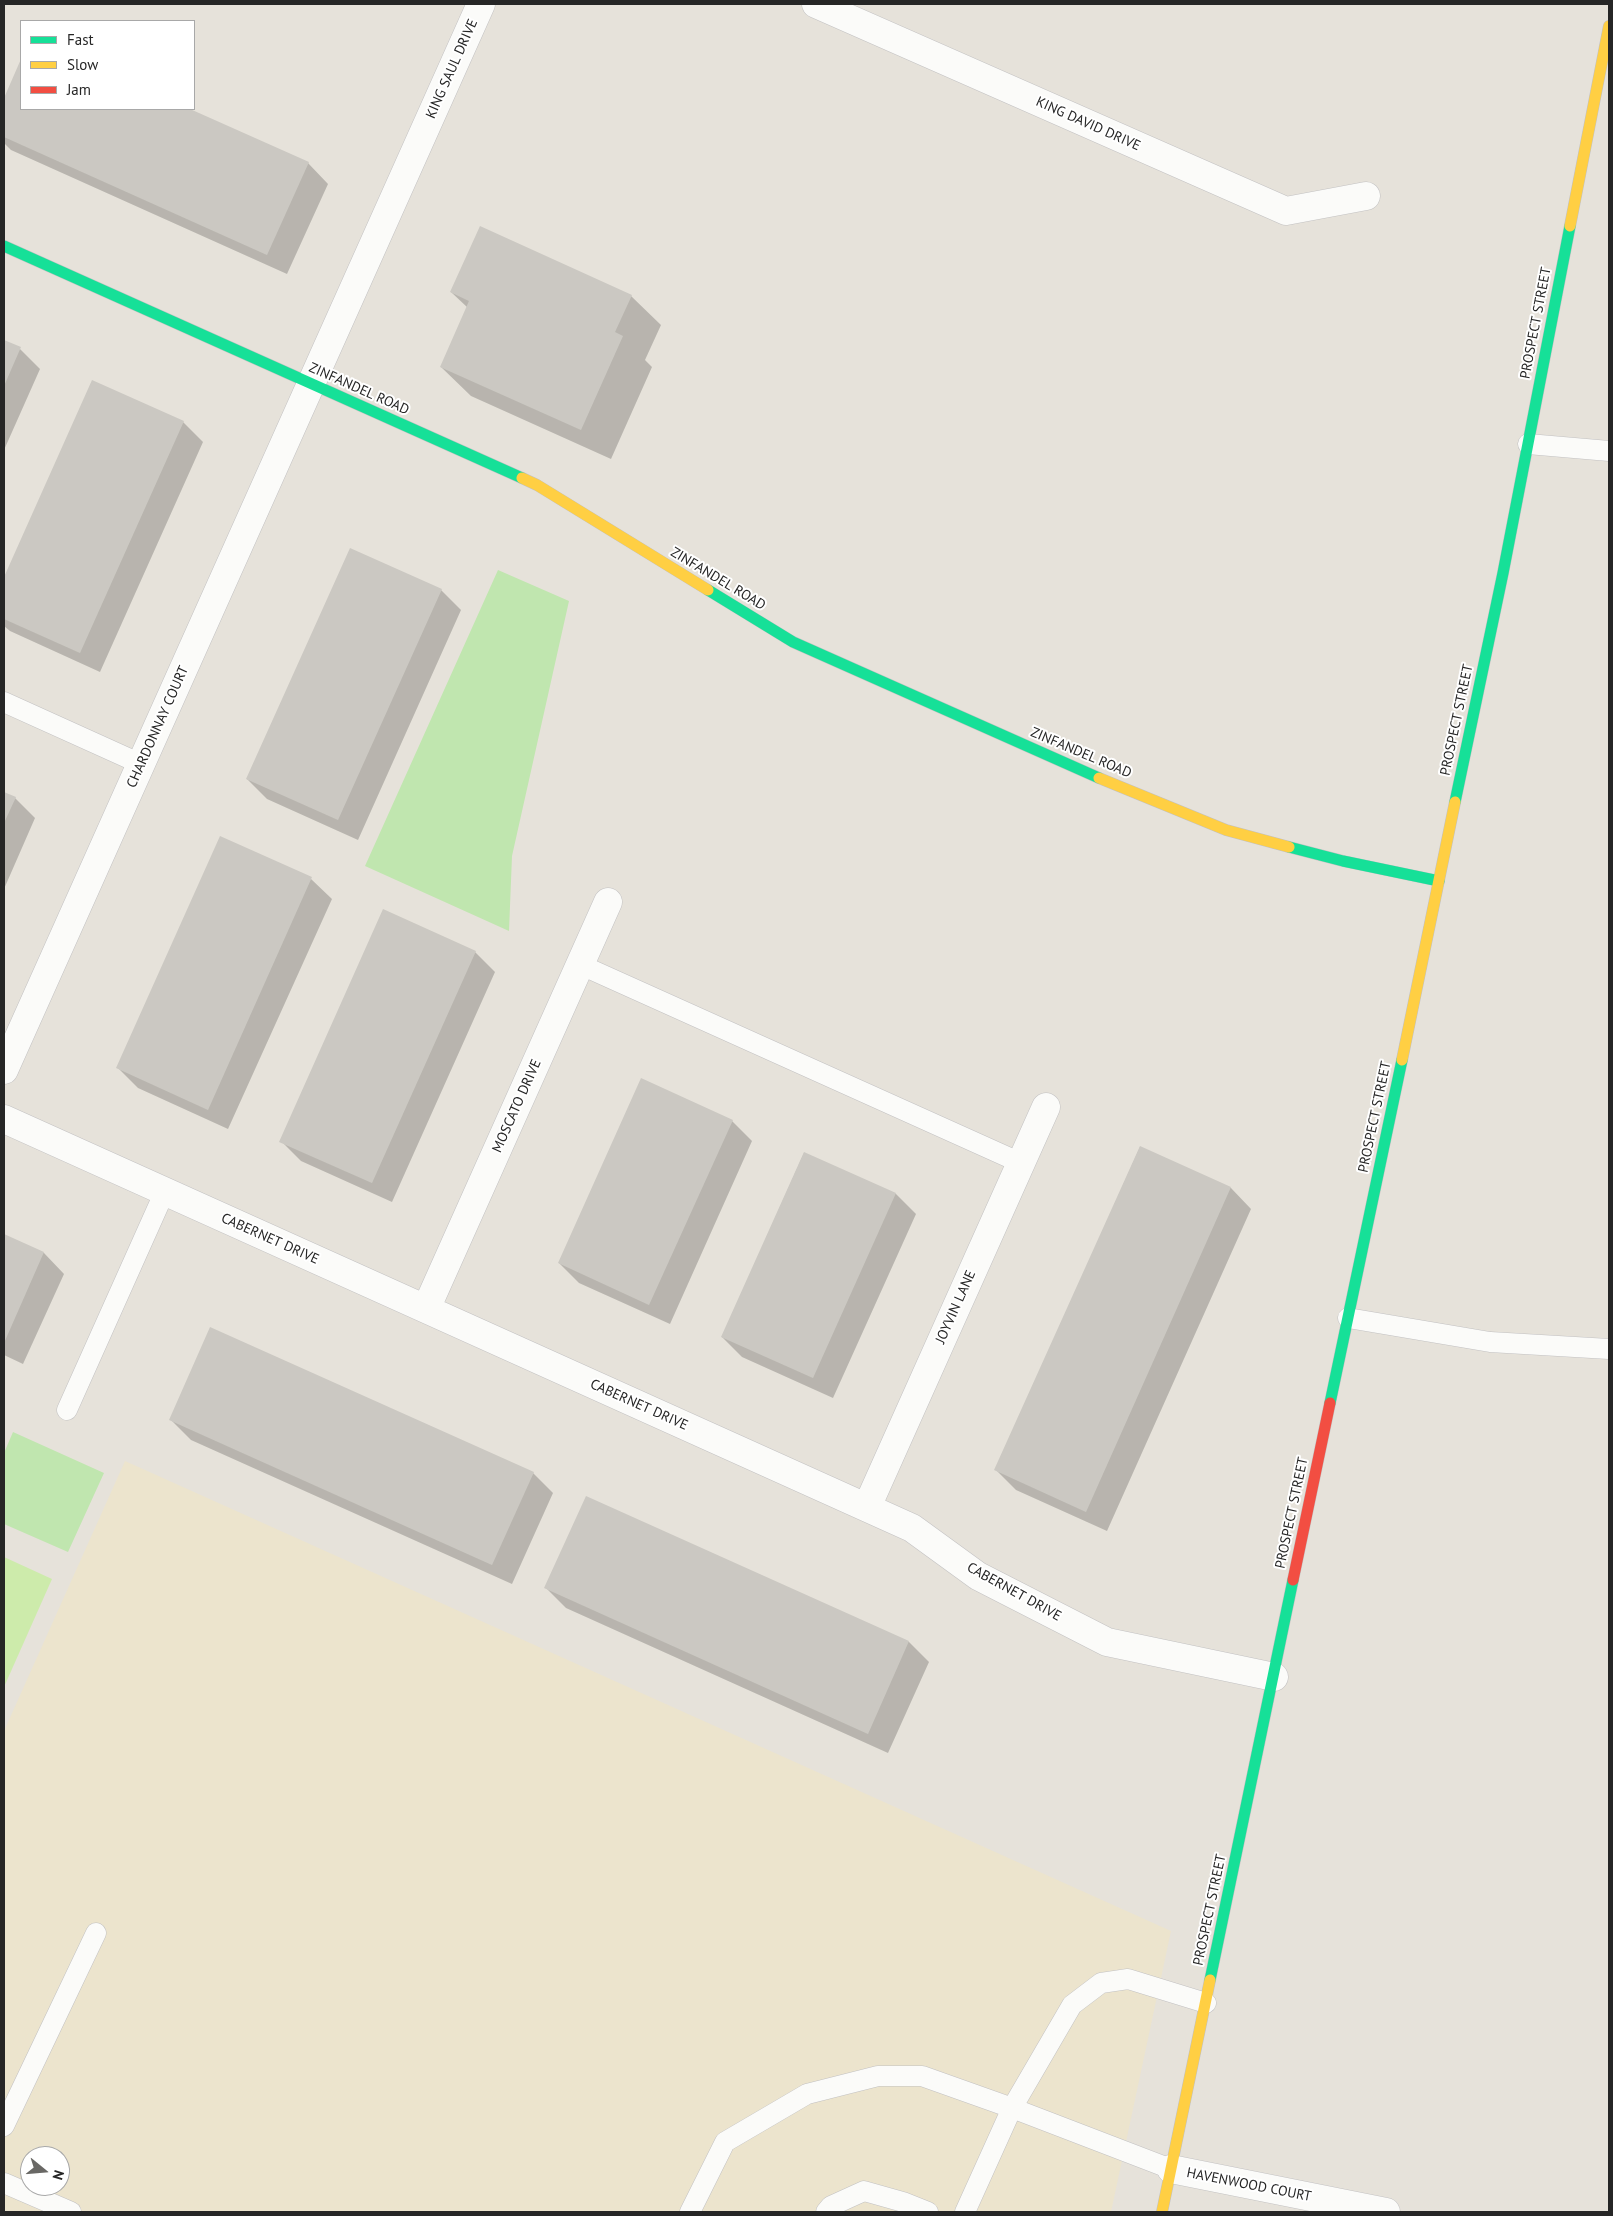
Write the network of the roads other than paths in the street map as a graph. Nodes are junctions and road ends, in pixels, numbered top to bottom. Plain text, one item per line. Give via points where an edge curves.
1 (481, 4) edge
2 (816, 4) edge
3 (1609, 26) edge
4 (1366, 196) dead end
5 (4, 246) edge
6 (311, 384) junction
7 (1528, 444) junction
8 (1609, 452) edge
9 (4, 702) edge
10 (142, 764) junction
11 (1439, 881) junction
12 (608, 902) dead end
13 (581, 965) junction
14 (4, 1070) edge
15 (1046, 1107) dead end
16 (4, 1119) edge
17 (1021, 1163) junction
18 (165, 1191) junction
19 (426, 1309) junction
20 (1348, 1318) junction
21 (1609, 1349) edge
22 (67, 1410) dead end
23 (866, 1507) junction
24 (1274, 1677) junction
25 (96, 1934) dead end
26 (1206, 2003) junction
27 (1012, 2108) junction
28 (4, 2126) edge
29 (1171, 2169) junction
30 (4, 2182) edge
31 (70, 2212) edge
32 (690, 2212) edge
33 (826, 2212) edge
34 (928, 2212) edge
35 (965, 2212) edge
36 (1162, 2212) edge
37 (1386, 2212) edge

1 - 6 street, KING SAUL DRIVE
2 - 4 street, KING DAVID DRIVE via 1286,211
3 - 7 street, PROSPECT STREET
5 - 6 street, ZINFANDEL ROAD
6 - 10 street, CHARDONNAY COURT
6 - 11 street, ZINFANDEL ROAD via 536,485 793,642 1064,763 1226,830 1343,861
7 - 8 lane
7 - 11 street, PROSPECT STREET
9 - 10 lane
10 - 14 street, CHARDONNAY COURT
11 - 20 street, PROSPECT STREET
12 - 13 street, MOSCATO DRIVE
13 - 17 lane
13 - 19 street, MOSCATO DRIVE
15 - 17 street, JOYVIN LANE
16 - 18 street, CABERNET DRIVE
17 - 23 street, JOYVIN LANE
18 - 19 street, CABERNET DRIVE
18 - 22 lane
19 - 23 street, CABERNET DRIVE
20 - 21 lane via 1490,1342
20 - 24 street, PROSPECT STREET
23 - 24 street, CABERNET DRIVE via 912,1528 978,1576 1106,1642
24 - 26 street, PROSPECT STREET
25 - 28 lane
26 - 27 lane via 1128,1979 1101,1983 1072,2005
26 - 29 street, PROSPECT STREET
27 - 29 lane
27 - 32 lane via 922,2076 878,2076 807,2094 725,2142
27 - 35 lane
29 - 36 street, PROSPECT STREET
29 - 37 street, HAVENWOOD COURT
30 - 31 lane
33 - 34 lane via 831,2206 864,2191

